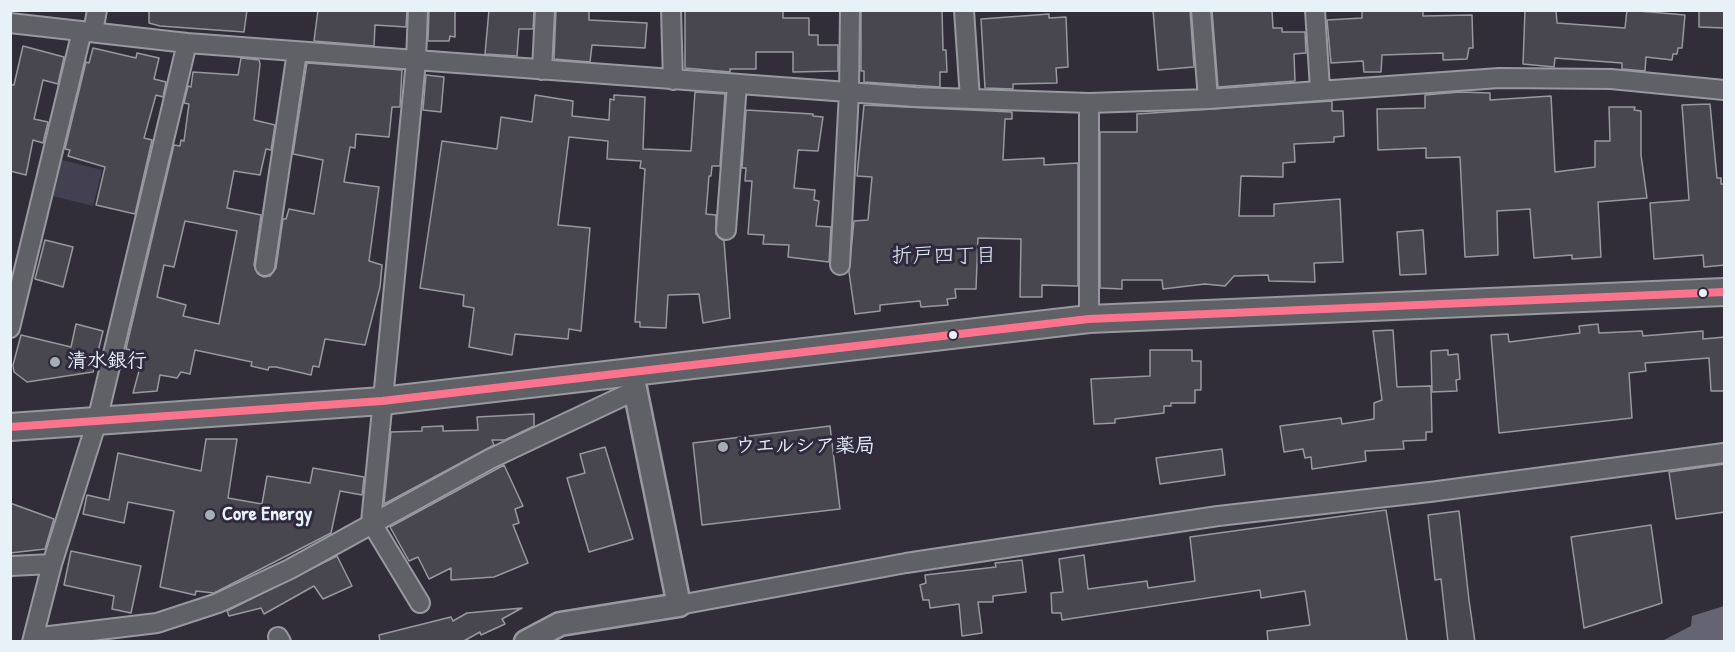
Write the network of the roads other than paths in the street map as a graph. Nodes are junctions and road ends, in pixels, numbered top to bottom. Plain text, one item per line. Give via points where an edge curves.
1 (97, 10) edge
2 (418, 10) edge
3 (545, 10) edge
4 (671, 10) edge
5 (850, 10) edge
6 (964, 10) edge
7 (1201, 10) edge
8 (1315, 10) edge
9 (10, 23) edge
10 (88, 32) junction
11 (187, 43) junction
12 (297, 52) junction
13 (416, 60) junction
14 (542, 70) junction
15 (673, 80) junction
16 (737, 84) junction
17 (1320, 89) junction
18 (1725, 90) edge
19 (849, 92) junction
20 (970, 99) junction
21 (1208, 99) junction
22 (1089, 103) junction
23 (726, 230) dead end
24 (840, 265) dead end
25 (265, 266) dead end
26 (1725, 292) edge
27 (1089, 319) junction
28 (10, 328) edge
29 (634, 382) junction
30 (382, 401) junction
31 (98, 421) junction
32 (10, 427) edge
33 (1725, 453) edge
34 (371, 522) junction
35 (52, 564) junction
36 (10, 566) edge
37 (420, 603) dead end
38 (679, 605) junction
39 (32, 640) edge
40 (526, 642) edge

1 - 10 street
2 - 13 street
3 - 14 street
4 - 15 street
5 - 19 street
6 - 20 street
7 - 21 street
8 - 17 street
9 - 10 street
10 - 11 street
10 - 28 street
11 - 12 street
11 - 31 street
12 - 13 street
12 - 25 street
13 - 14 street
13 - 30 street
14 - 15 street
15 - 16 street
16 - 19 street
16 - 23 street
17 - 18 street via 1499,78 1611,79
17 - 21 street
19 - 20 street
19 - 24 street
20 - 22 street
21 - 22 street
22 - 27 street
26 - 27 main road
27 - 29 main road
29 - 30 main road
29 - 34 street
29 - 38 street
30 - 31 main road
30 - 34 street
31 - 32 main road
31 - 35 street
33 - 38 street via 1206,518 906,563
34 - 37 street
34 - 39 street via 290,569 218,603 157,623
35 - 36 street
35 - 39 street
38 - 40 street via 560,624

